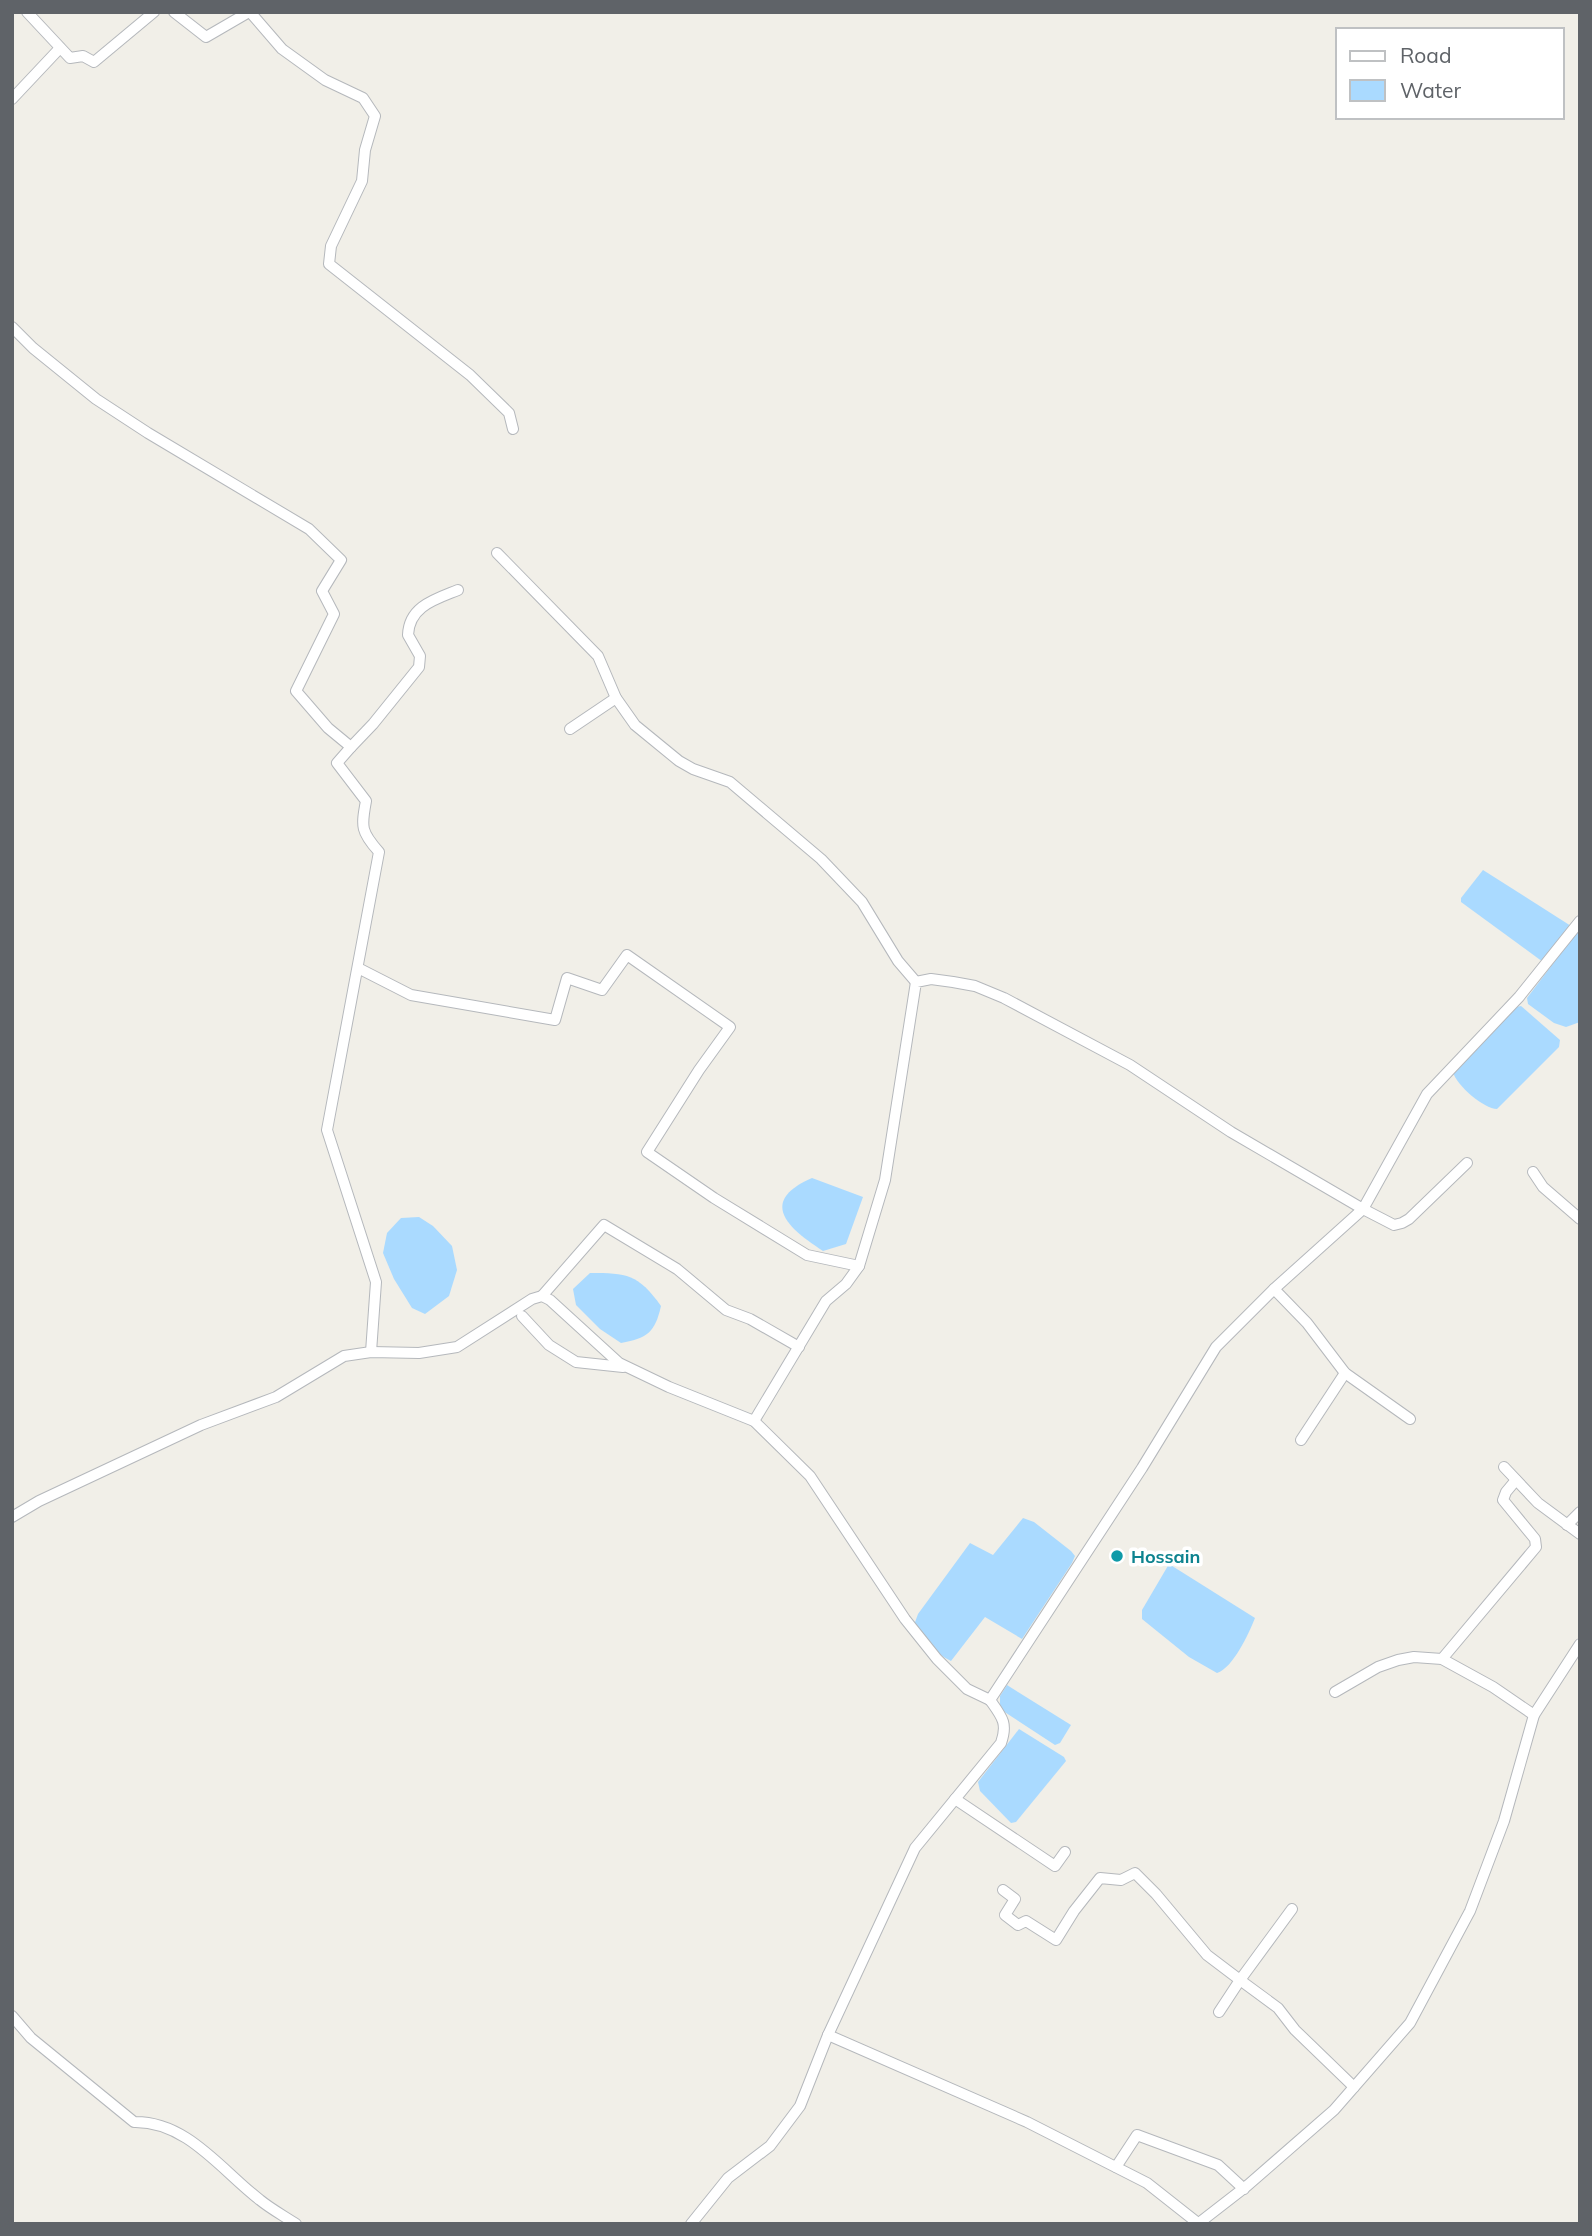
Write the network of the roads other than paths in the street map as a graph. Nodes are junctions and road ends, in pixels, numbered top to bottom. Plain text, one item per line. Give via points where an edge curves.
1 (27, 12) edge
2 (154, 12) edge
3 (174, 12) edge
4 (249, 12) edge
5 (60, 48) junction
6 (12, 99) edge
7 (12, 327) edge
8 (513, 429) dead end
9 (497, 553) dead end
10 (458, 590) dead end
11 (616, 698) junction
12 (570, 729) dead end
13 (351, 747) junction
14 (1580, 921) edge
15 (360, 969) dead end
16 (916, 982) junction
17 (1467, 1163) dead end
18 (1533, 1172) dead end
19 (1363, 1209) junction
20 (1580, 1219) edge
21 (859, 1266) junction
22 (1274, 1289) junction
23 (542, 1296) junction
24 (522, 1316) dead end
25 (799, 1347) junction
26 (371, 1352) junction
27 (630, 1368) junction
28 (1345, 1373) junction
29 (1410, 1419) dead end
30 (754, 1421) junction
31 (1301, 1440) dead end
32 (1504, 1467) dead end
33 (1516, 1480) junction
34 (1580, 1511) edge
35 (12, 1517) edge
36 (1567, 1525) junction
37 (1580, 1534) edge
38 (1580, 1644) edge
39 (1442, 1658) junction
40 (1335, 1692) dead end
41 (990, 1700) junction
42 (1534, 1715) junction
43 (955, 1799) junction
44 (1065, 1852) dead end
45 (1003, 1889) dead end
46 (1292, 1909) dead end
47 (1240, 1980) junction
48 (1219, 2012) dead end
49 (12, 2016) edge
50 (828, 2035) junction
51 (1354, 2087) junction
52 (1116, 2167) junction
53 (1244, 2189) junction
54 (296, 2224) edge
55 (691, 2224) edge
56 (1199, 2224) edge

1 - 5 street
2 - 5 street via 94,62 83,56 70,58
3 - 4 street via 206,37
4 - 8 street via 282,50 325,80 363,98 375,116 362,181 331,246 329,264 470,375 509,413
5 - 6 street
7 - 13 street via 96,399 309,529 341,560 322,591 334,614 296,691
9 - 11 street via 598,656
10 - 13 street via 426,603 412,619 408,635 420,656 419,667
11 - 12 street
11 - 16 street via 635,725 679,761 730,782 821,859 862,902 881,937
13 - 26 street via 337,763 366,800 362,825 366,838 379,852 327,1130 376,1282
14 - 19 street via 1519,997 1427,1094
15 - 21 street via 411,995 555,1020 567,978 602,990 627,955 730,1027 648,1152 807,1255
16 - 19 street via 954,982 1004,998 1130,1065 1231,1132
16 - 21 street via 885,1180
17 - 19 street via 1402,1223 1394,1225
18 - 20 street via 1543,1187
19 - 22 street
21 - 25 street via 826,1301
22 - 28 street
22 - 41 street via 1216,1347
23 - 25 street via 604,1224 677,1269 726,1310
23 - 26 street via 457,1348
23 - 27 street
24 - 27 street via 549,1345 576,1362
25 - 30 street
26 - 35 street via 344,1356 276,1397 201,1425
27 - 30 street
28 - 29 street
28 - 31 street
30 - 41 street via 810,1476 937,1659 967,1689
32 - 33 street
33 - 36 street
33 - 39 street via 1503,1500 1535,1539 1536,1547
34 - 36 street
36 - 37 street
38 - 42 street
39 - 40 street via 1398,1660
39 - 42 street
41 - 43 street via 1006,1730 1001,1743
42 - 51 street via 1504,1821 1470,1911 1409,2023
43 - 44 street via 1055,1866
43 - 50 street via 915,1848
45 - 47 street via 1016,1899 1005,1915 1018,1925 1026,1921 1056,1940 1100,1878 1121,1880 1135,1873 1207,1955
46 - 47 street
47 - 48 street
47 - 51 street via 1278,2008
49 - 54 street via 31,2038 134,2122 149,2122 183,2134 261,2201
50 - 52 street via 1027,2122
50 - 55 street via 800,2106 770,2146 728,2178
51 - 53 street
52 - 53 street via 1137,2135 1218,2165
52 - 56 street via 1147,2183
53 - 56 street

